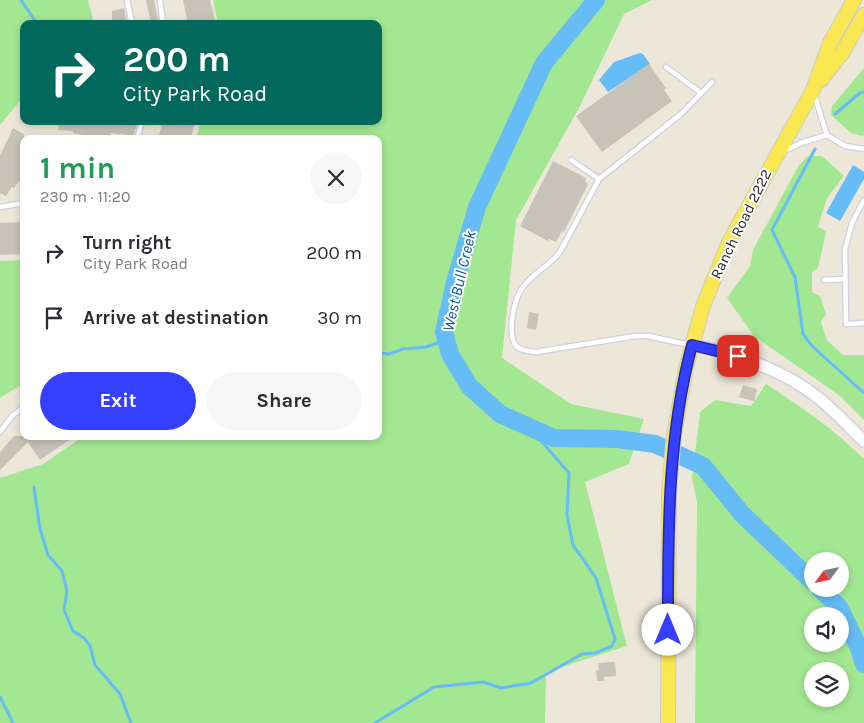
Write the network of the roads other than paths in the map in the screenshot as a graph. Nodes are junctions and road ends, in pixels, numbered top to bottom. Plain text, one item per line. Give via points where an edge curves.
1 (127, 0) edge
2 (160, 0) edge
3 (854, 0) edge
4 (864, 14) edge
5 (131, 20) edge
6 (162, 20) edge
7 (666, 67) dead end
8 (712, 82) dead end
9 (813, 90) junction
10 (701, 93) junction
11 (827, 135) junction
12 (864, 149) edge
13 (571, 160) dead end
14 (772, 162) junction
15 (599, 179) junction
16 (864, 200) edge
17 (20, 204) edge
18 (0, 207) edge
19 (845, 279) junction
20 (824, 280) dead end
21 (864, 324) edge
22 (692, 345) junction
23 (20, 410) edge
24 (0, 432) edge
25 (864, 441) edge
26 (668, 723) edge

1 - 5 lane
2 - 6 lane
3 - 9 main road, Ranch Road 2222 via 830,43
4 - 9 main road, Ranch Road 2222 via 842,53
7 - 10 lane
8 - 10 lane
9 - 11 lane
9 - 14 main road, Ranch Road 2222
10 - 15 lane via 681,114
11 - 12 lane via 845,146
11 - 14 lane via 788,148
13 - 15 lane
14 - 22 main road, Ranch Road 2222 via 718,265
15 - 22 lane via 560,252 528,281 516,299 511,326 514,341 525,351 536,352 635,336
16 - 19 lane via 852,224 845,250
17 - 18 lane
19 - 20 lane
19 - 21 lane via 846,324
22 - 25 street via 723,351 784,376 816,396
22 - 26 main road, Ranch Road 2222 via 674,435 669,491
23 - 24 lane

